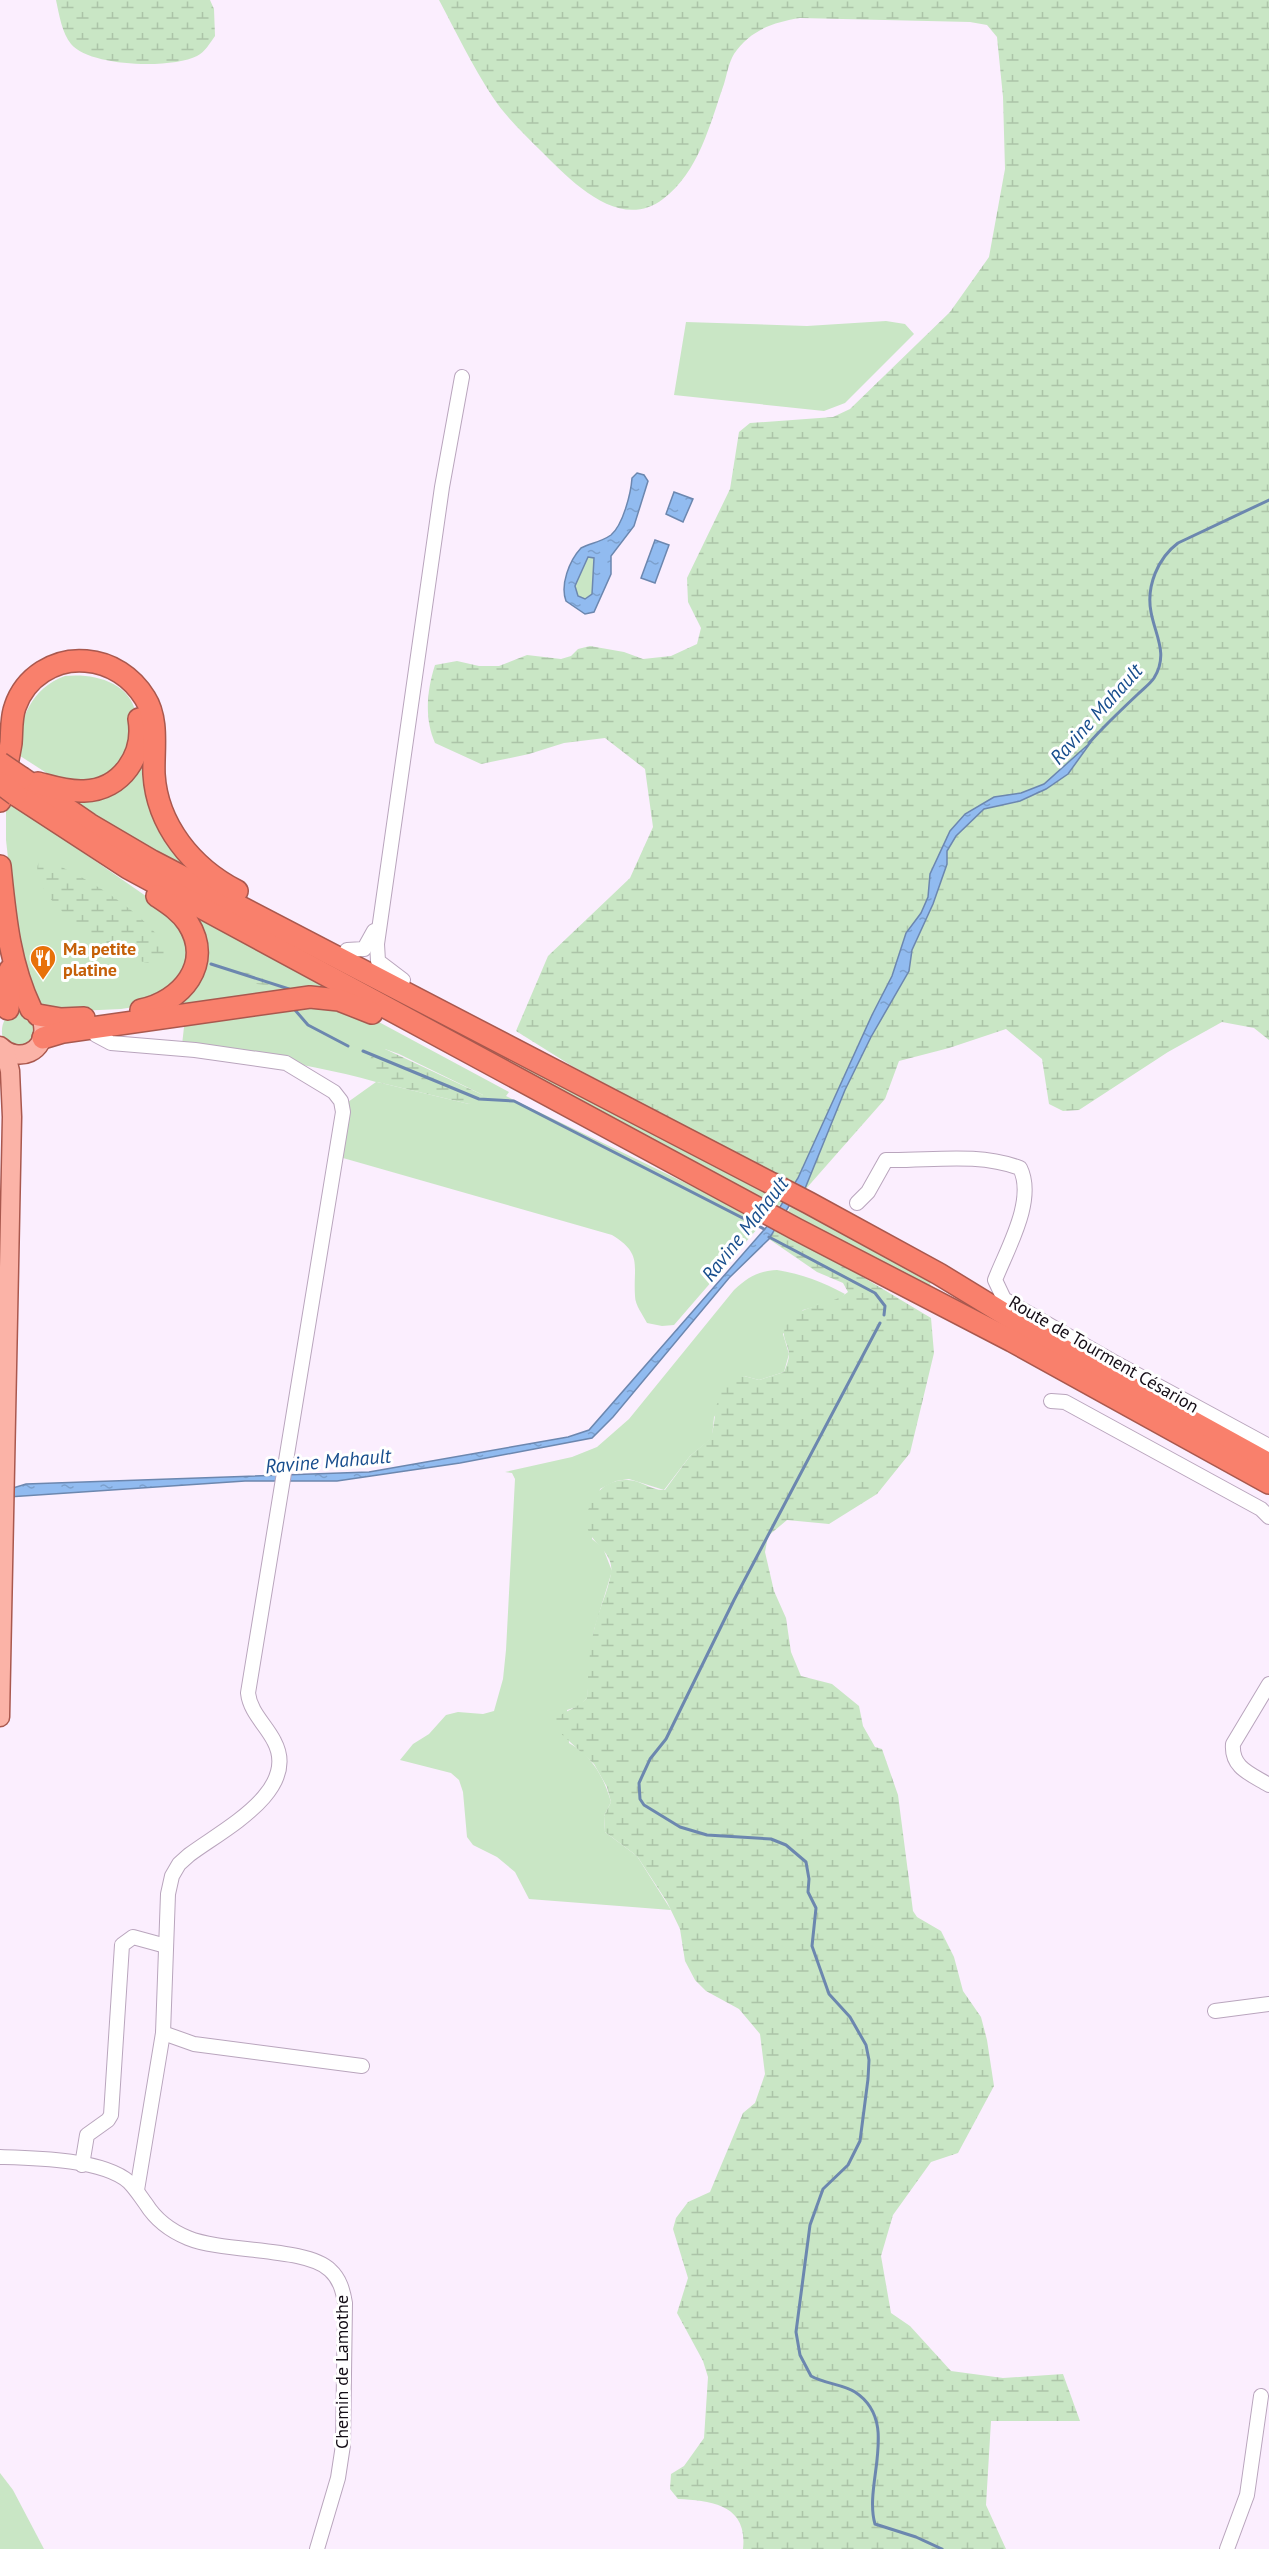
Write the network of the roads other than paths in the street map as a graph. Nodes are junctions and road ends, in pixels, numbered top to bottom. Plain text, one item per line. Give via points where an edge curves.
1 (462, 377) dead end
2 (10, 742) junction
3 (0, 763) edge
4 (9, 789) edge
5 (87, 843) junction
6 (0, 866) edge
7 (380, 909) junction
8 (347, 950) junction
9 (10, 952) junction
10 (404, 980) junction
11 (34, 1012) junction
12 (4, 1013) edge
13 (92, 1028) junction
14 (36, 1046) junction
15 (3, 1048) edge
16 (459, 1048) junction
17 (598, 1094) junction
18 (12, 1117) junction
19 (857, 1203) dead end
20 (1051, 1401) dead end
21 (1269, 1446) edge
22 (1269, 1464) edge
23 (1269, 1483) edge
24 (1269, 1517) edge
25 (1269, 1684) edge
26 (0, 1717) edge
27 (1269, 1785) edge
28 (166, 1947) junction
29 (1269, 2004) edge
30 (1215, 2011) dead end
31 (163, 2032) junction
32 (362, 2066) dead end
33 (0, 2157) edge
34 (82, 2165) junction
35 (137, 2190) junction
36 (1261, 2396) dead end
37 (1263, 2431) edge
38 (317, 2549) edge
39 (1227, 2549) edge

1 - 7 street via 442,487
2 - 4 highway
2 - 4 highway via 34,692 46,682 69,673 87,672 112,681 128,694 136,708 141,732 132,764 101,789
2 - 8 highway via 12,718 21,693 45,670 76,660 114,668 146,699 152,719 157,796 182,846 221,883
3 - 4 highway, bridge
4 - 5 highway
4 - 17 highway via 89,824 152,861
5 - 11 highway via 182,915 195,940 194,971 183,989 156,1006 73,1019 49,1018
5 - 16 highway
6 - 9 highway
7 - 8 street via 367,946 360,951
7 - 10 street via 377,957
8 - 10 highway
9 - 11 highway via 20,987
9 - 12 highway
10 - 17 highway
11 - 12 main road via 19,1006
11 - 14 main road via 43,1025
13 - 14 highway via 63,1032
13 - 16 highway via 319,997 348,1004
13 - 28 street via 111,1043 286,1063 334,1092 341,1101 342,1118 248,1694 251,1707 274,1742 281,1769 274,1786 261,1801 178,1864 168,1894
14 - 15 main road via 20,1056
14 - 18 main road
15 - 18 main road via 10,1071
16 - 23 highway via 1012,1341
17 - 22 highway via 939,1274 1075,1357
18 - 26 main road
19 - 21 street, Route de Tourment Césarion via 886,1160 963,1157 1020,1167 1025,1178 1023,1202 995,1280 1005,1299
20 - 24 street via 1065,1402 1261,1509
25 - 27 street via 1233,1744 1233,1756 1239,1766
28 - 31 street
28 - 34 street via 134,1937 122,1945 111,2115 87,2135
29 - 30 street
31 - 32 street via 195,2044
31 - 35 street
33 - 34 street, Chemin de Lamothe
34 - 35 street, Chemin de Lamothe via 118,2175
35 - 38 street, Chemin de Lamothe via 158,2218 188,2238 217,2247 314,2261 331,2271 340,2284 345,2303 343,2445 338,2478
36 - 37 street
37 - 39 street via 1247,2495

